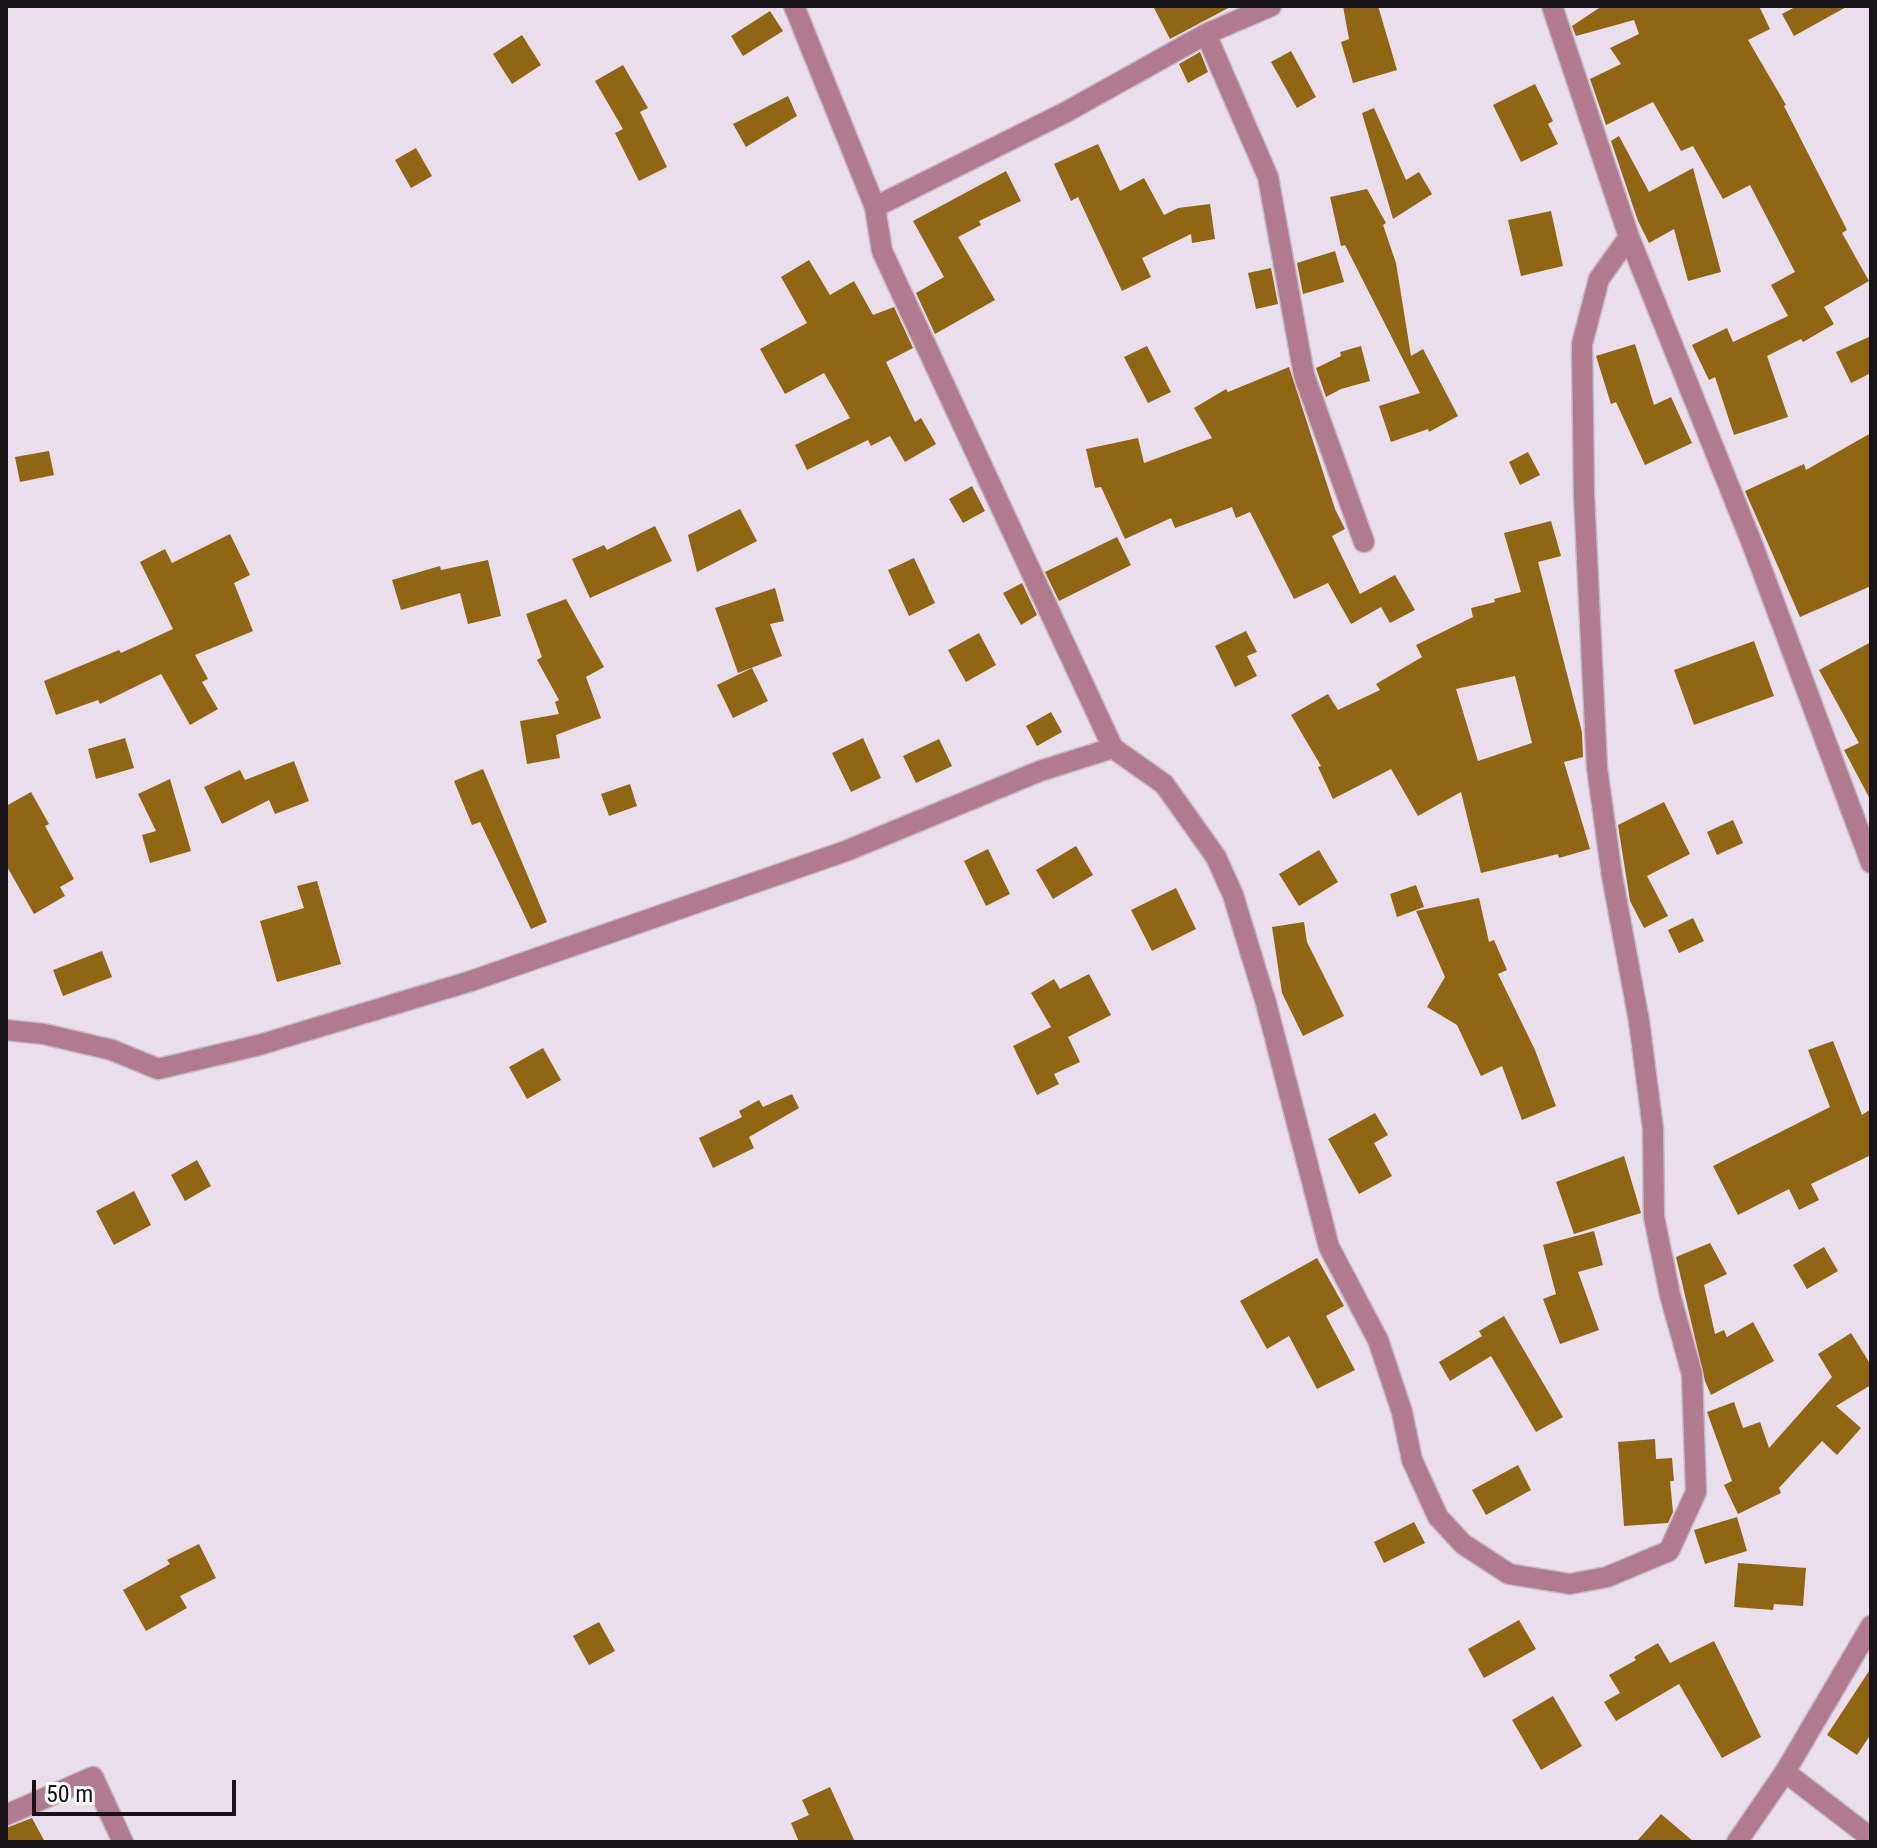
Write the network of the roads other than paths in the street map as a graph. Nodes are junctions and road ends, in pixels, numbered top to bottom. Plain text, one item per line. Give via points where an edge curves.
1 (794, 6) edge
2 (1271, 6) edge
3 (1552, 6) edge
4 (1206, 34) junction
5 (875, 207) junction
6 (1629, 237) junction
7 (1364, 542) dead end
8 (1113, 748) junction
9 (1871, 863) edge
10 (6, 1030) edge
11 (1871, 1626) edge
12 (1785, 1772) junction
13 (6, 1815) edge
14 (1871, 1838) edge
15 (123, 1842) edge
16 (1737, 1842) edge

1 - 5 street
2 - 4 street
3 - 6 street
4 - 5 street via 1066,112
4 - 7 street via 1268,177 1304,375
5 - 8 street via 882,251
6 - 8 street via 1599,279 1582,344 1584,495 1597,768 1653,1129 1654,1217 1692,1374 1696,1492 1669,1551 1607,1577 1570,1584 1509,1574 1463,1544 1438,1517 1412,1460 1378,1340 1329,1247 1266,1003 1227,883 1216,857 1164,784
6 - 9 street via 1753,546
8 - 10 street via 1040,771 846,851 471,981 259,1045 158,1069 112,1050
11 - 12 street
12 - 14 street
12 - 16 street
13 - 15 street via 93,1777

